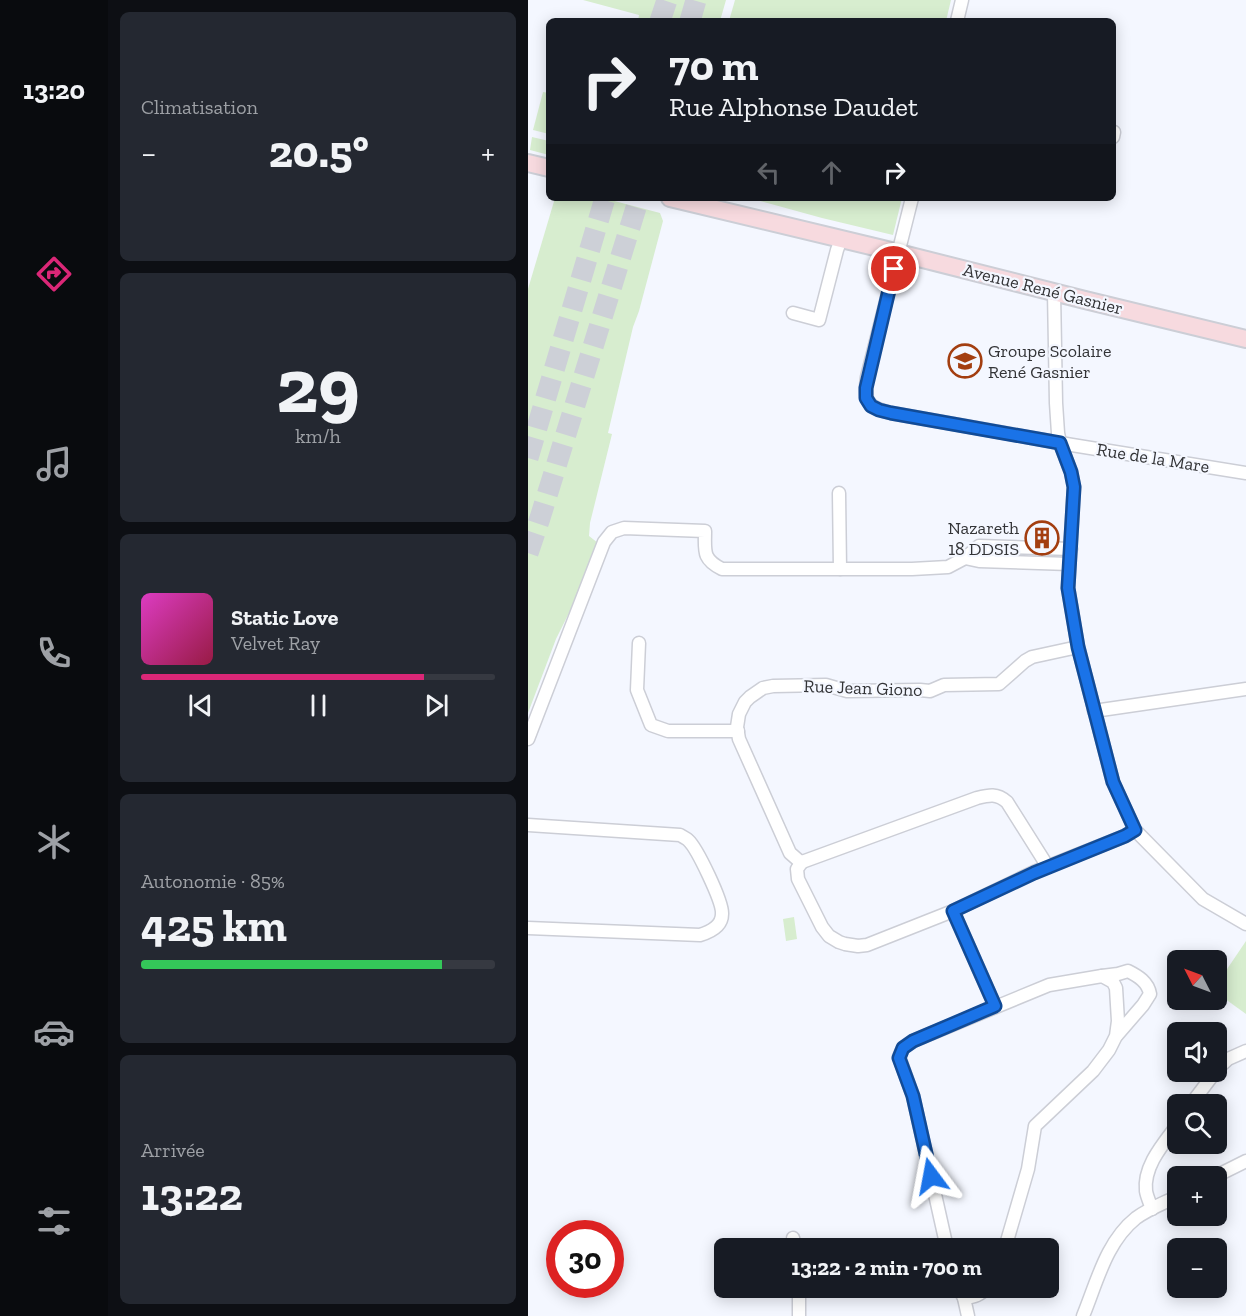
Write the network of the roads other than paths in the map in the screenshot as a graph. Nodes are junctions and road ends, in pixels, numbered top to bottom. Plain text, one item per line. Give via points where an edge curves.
1 (962, 0) edge
2 (958, 18) edge
3 (528, 163) edge
4 (546, 167) edge
5 (683, 201) edge
6 (911, 201) edge
7 (841, 239) junction
8 (898, 253) junction
9 (1054, 292) junction
10 (794, 313) dead end
11 (1246, 339) edge
12 (1060, 443) junction
13 (1246, 473) edge
14 (839, 493) dead end
15 (1071, 549) junction
16 (965, 558) junction
17 (1070, 564) junction
18 (840, 569) junction
19 (639, 643) dead end
20 (1078, 647) junction
21 (1246, 689) edge
22 (1094, 711) junction
23 (738, 731) junction
24 (528, 739) edge
25 (528, 825) edge
26 (1135, 830) junction
27 (802, 862) junction
28 (1048, 867) junction
29 (953, 911) junction
30 (1246, 924) edge
31 (528, 928) edge
32 (1102, 976) junction
33 (995, 1006) junction
34 (1116, 1036) junction
35 (1246, 1051) edge
36 (1227, 1060) edge
37 (1208, 1082) edge
38 (1199, 1094) edge
39 (1167, 1139) edge
40 (1246, 1161) edge
41 (1227, 1170) edge
42 (1167, 1202) edge
43 (1152, 1209) junction
44 (945, 1238) edge
45 (1008, 1238) edge
46 (799, 1298) edge
47 (963, 1298) edge
48 (799, 1316) edge
49 (968, 1316) edge
50 (1083, 1316) edge

1 - 2 street
3 - 4 main road
5 - 7 main road, Avenue René Gasnier
6 - 8 street
7 - 8 main road, Avenue René Gasnier
7 - 10 street via 819,320
8 - 9 main road, Avenue René Gasnier
8 - 12 street, Rue de la Mare via 867,377 866,398 871,406 891,413
9 - 11 main road, Avenue René Gasnier
9 - 12 street
12 - 13 street, Rue de la Mare
12 - 15 street via 1074,487
14 - 18 street
15 - 16 street via 979,546
15 - 17 street
16 - 17 street
16 - 18 street via 948,567
17 - 20 street via 1068,588
18 - 24 street via 722,569 710,563 705,552 705,531 624,528 612,532 604,542
19 - 23 street via 637,690 651,725 669,731
20 - 22 street
20 - 23 street, Rue Jean Giono via 1032,657 999,684 944,685 930,691 847,691 826,685 763,688 745,702 739,714
21 - 22 street
22 - 26 street via 1113,782
23 - 27 street via 786,846
25 - 31 street via 680,835 699,855 723,914 719,924 700,935
26 - 28 street
26 - 30 street via 1203,900
27 - 28 street via 994,795 1007,802
27 - 29 street via 797,869 798,879 817,918 829,936 844,944 867,945
28 - 29 street
29 - 33 street
32 - 33 street via 1048,985
32 - 34 street via 1116,988
32 - 34 street via 1128,971 1149,988 1143,1005
33 - 44 street via 913,1041 903,1048 899,1058 913,1096
34 - 45 street via 1093,1071 1035,1126 1028,1169
35 - 36 street
37 - 38 street
39 - 43 street via 1147,1171 1146,1191
40 - 41 street
42 - 43 street
43 - 50 street via 1137,1218 1109,1250
46 - 48 street
47 - 49 street

